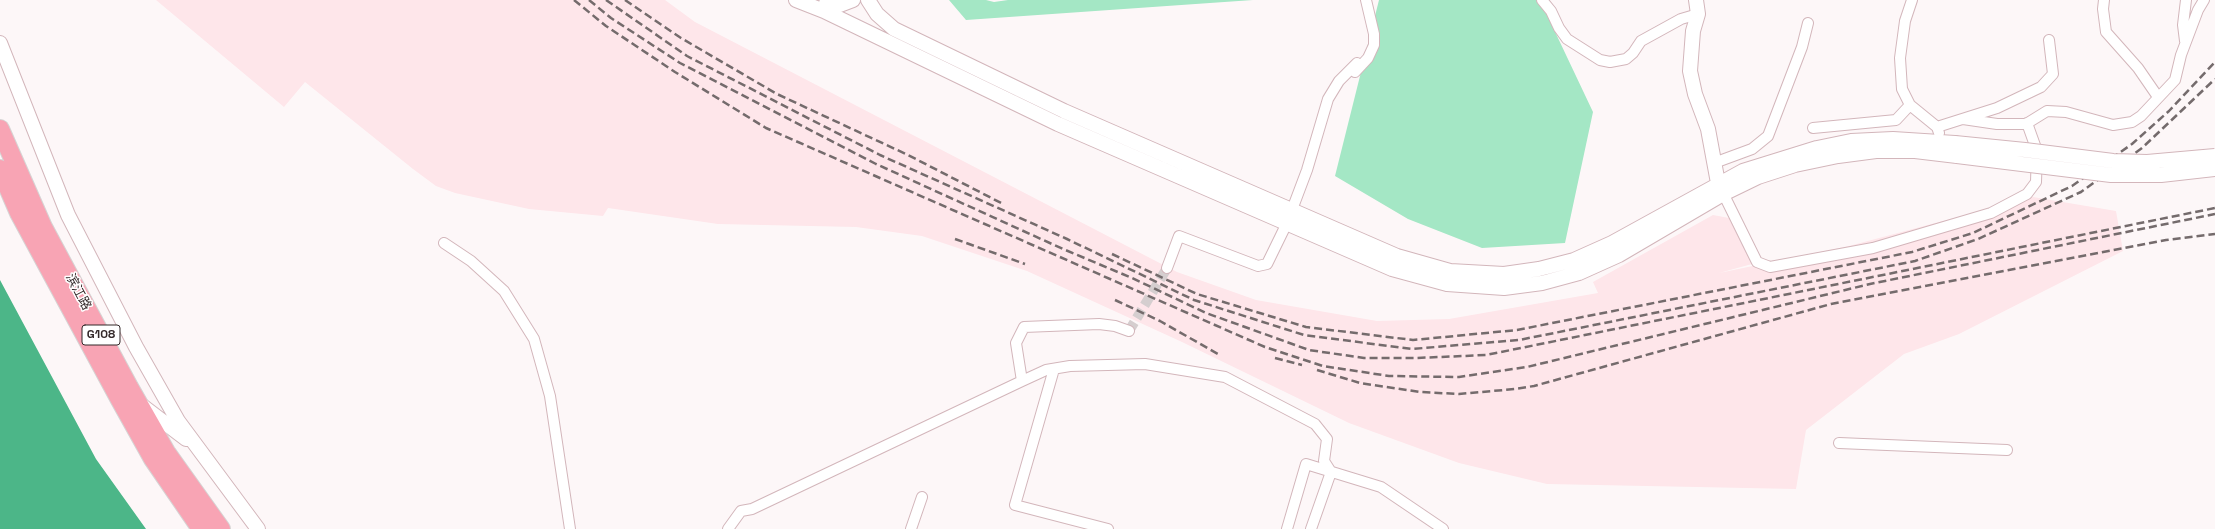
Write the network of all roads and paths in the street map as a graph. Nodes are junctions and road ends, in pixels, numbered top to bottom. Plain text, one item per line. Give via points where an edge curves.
1 (796, 0) edge
2 (853, 0) edge
3 (868, 0) edge
4 (1366, 0) edge
5 (1542, 0) edge
6 (1696, 0) edge
7 (1912, 0) edge
8 (2104, 0) edge
9 (2186, 0) edge
10 (2204, 0) edge
11 (826, 5) edge
12 (1698, 14) junction
13 (1808, 23) dead end
14 (2049, 40) dead end
15 (0, 43) edge
16 (2185, 45) junction
17 (1357, 63) dead end
18 (2158, 97) junction
19 (1910, 105) junction
20 (1963, 119) junction
21 (2027, 123) junction
22 (1321, 124) junction
23 (1936, 127) junction
24 (1814, 128) dead end
25 (0, 129) edge
26 (1951, 147) junction
27 (2215, 156) edge
28 (1714, 163) junction
29 (0, 169) edge
30 (2215, 169) edge
31 (1721, 189) junction
32 (1289, 217) junction
33 (444, 243) dead end
34 (1167, 268) tunnel mouth
35 (1129, 331) dead end
36 (1054, 369) junction
37 (1022, 381) junction
38 (137, 402) junction
39 (1839, 443) dead end
40 (199, 449) junction
41 (2007, 450) dead end
42 (1331, 472) junction
43 (922, 497) dead end
44 (201, 529) edge
45 (221, 529) edge
46 (258, 529) edge
47 (570, 529) edge
48 (728, 529) edge
49 (911, 529) edge
50 (1108, 529) edge
51 (1287, 529) edge
52 (1312, 529) edge
53 (1443, 529) edge

1 - 11 main road
2 - 11 main road
3 - 32 main road via 894,29
4 - 22 street via 1374,34 1372,50 1366,62 1340,89
5 - 12 street via 1568,39 1595,57 1610,62 1626,59 1641,41 1681,19
6 - 12 main road
7 - 19 street via 1905,21 1900,58 1902,89
8 - 18 street via 2106,32 2138,68
9 - 16 street via 2183,25
10 - 16 street
11 - 32 main road via 1058,124
12 - 28 main road via 1693,31 1690,71 1695,94 1708,129
13 - 28 street via 1802,47 1768,136 1752,149
14 - 20 street via 2053,74 2041,87 1997,108
15 - 40 main road via 68,215 136,347 178,420
16 - 18 street via 2175,80
17 - 22 street via 1331,92 1324,107
18 - 21 street via 2141,116 2126,124 2113,125 2066,112 2047,111
19 - 23 street
19 - 24 street via 1896,120
20 - 21 street via 1997,124
20 - 23 street
21 - 31 street via 2036,151 2036,182 2027,194 1991,212 1873,248 1770,267 1757,262
22 - 32 street
23 - 26 street
25 - 38 highway, 滨江路 / G108 via 43,227
26 - 27 main road, bridge via 2025,150 2113,161 2147,162
26 - 30 main road, bridge via 2111,175 2161,175
26 - 31 main road via 1838,156 1795,165
26 - 31 main road via 1893,139 1851,142 1818,148 1743,171
28 - 31 main road
29 - 44 highway, 滨江路 / G108 via 19,213 120,400 153,459
31 - 32 main road via 1618,255 1592,268 1542,283 1504,288 1466,287 1410,276
32 - 34 street via 1267,264 1258,266 1178,236
33 - 47 street via 471,261 504,291 534,339 550,396
35 - 37 street via 1099,324 1024,327 1016,343
36 - 37 street
36 - 42 street via 1070,366 1145,364 1225,377 1315,424 1327,439 1324,462
36 - 50 street via 1015,505
37 - 48 street via 752,509 741,511
38 - 40 main road
38 - 45 highway, 滨江路 / G108 via 166,452
39 - 41 street
40 - 46 main road
42 - 51 street via 1306,464
42 - 52 street
42 - 53 street via 1381,487
43 - 49 street

